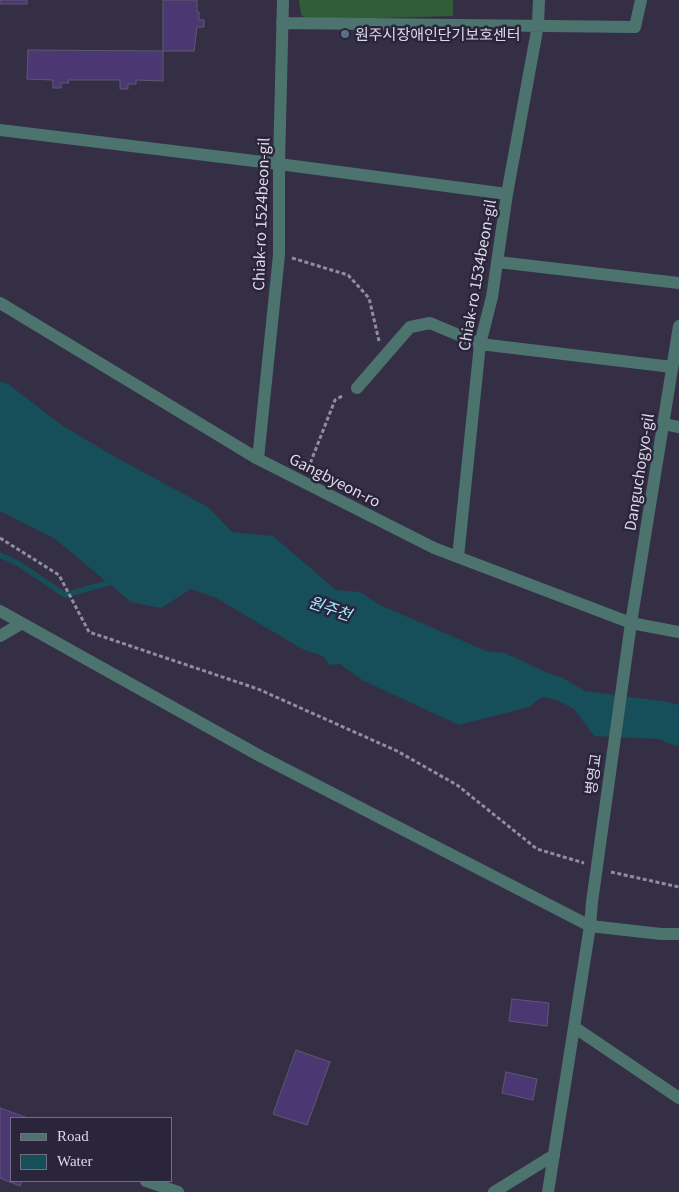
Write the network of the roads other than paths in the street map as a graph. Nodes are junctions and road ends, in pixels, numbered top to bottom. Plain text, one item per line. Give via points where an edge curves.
1 (283, 0) edge
2 (539, 0) edge
3 (640, 0) edge
4 (282, 23) junction
5 (538, 25) junction
6 (0, 130) edge
7 (279, 164) junction
8 (507, 194) junction
9 (498, 262) junction
10 (679, 283) edge
11 (0, 303) edge
12 (679, 326) edge
13 (480, 344) junction
14 (677, 349) edge
15 (672, 367) junction
16 (357, 388) dead end
17 (664, 424) junction
18 (679, 427) edge
19 (258, 459) junction
20 (458, 556) junction
21 (0, 611) edge
22 (22, 623) junction
23 (631, 624) junction
24 (679, 632) edge
25 (0, 636) edge
26 (627, 650) joint
27 (590, 926) junction
28 (679, 934) edge
29 (574, 1027) junction
30 (679, 1098) edge
31 (554, 1155) junction
32 (149, 1182) edge
33 (178, 1192) edge
34 (494, 1192) edge
35 (548, 1192) edge

1 - 4 street, Chiak-ro 1524beon-gil
2 - 5 street, Chiak-ro 1534beon-gil
3 - 5 street via 635,27
4 - 5 street
4 - 7 street, Chiak-ro 1524beon-gil
5 - 8 street, Chiak-ro 1534beon-gil
6 - 7 street
7 - 8 street
7 - 19 street, Chiak-ro 1524beon-gil via 279,255
8 - 9 street, Chiak-ro 1534beon-gil
9 - 10 street
9 - 13 street, Chiak-ro 1534beon-gil
11 - 19 street, Gangbyeon-ro
12 - 14 street, Danguchogyo-gil
13 - 15 street
13 - 16 street via 430,323 410,327
13 - 20 street, Chiak-ro 1534beon-gil
14 - 15 street, Danguchogyo-gil
15 - 17 street, Danguchogyo-gil
17 - 18 street
17 - 23 street, Danguchogyo-gil
19 - 20 street, Gangbyeon-ro via 434,548
20 - 23 street, Gangbyeon-ro
21 - 22 street
22 - 25 street
22 - 27 street via 260,756
23 - 24 street, Gangbyeon-ro
23 - 26 street, Danguchogyo-gil
26 - 27 street, 병영교
27 - 28 street
27 - 29 street, 병영교
29 - 30 street
29 - 31 street, 병영교
31 - 34 street
31 - 35 street, 병영교
32 - 33 street

